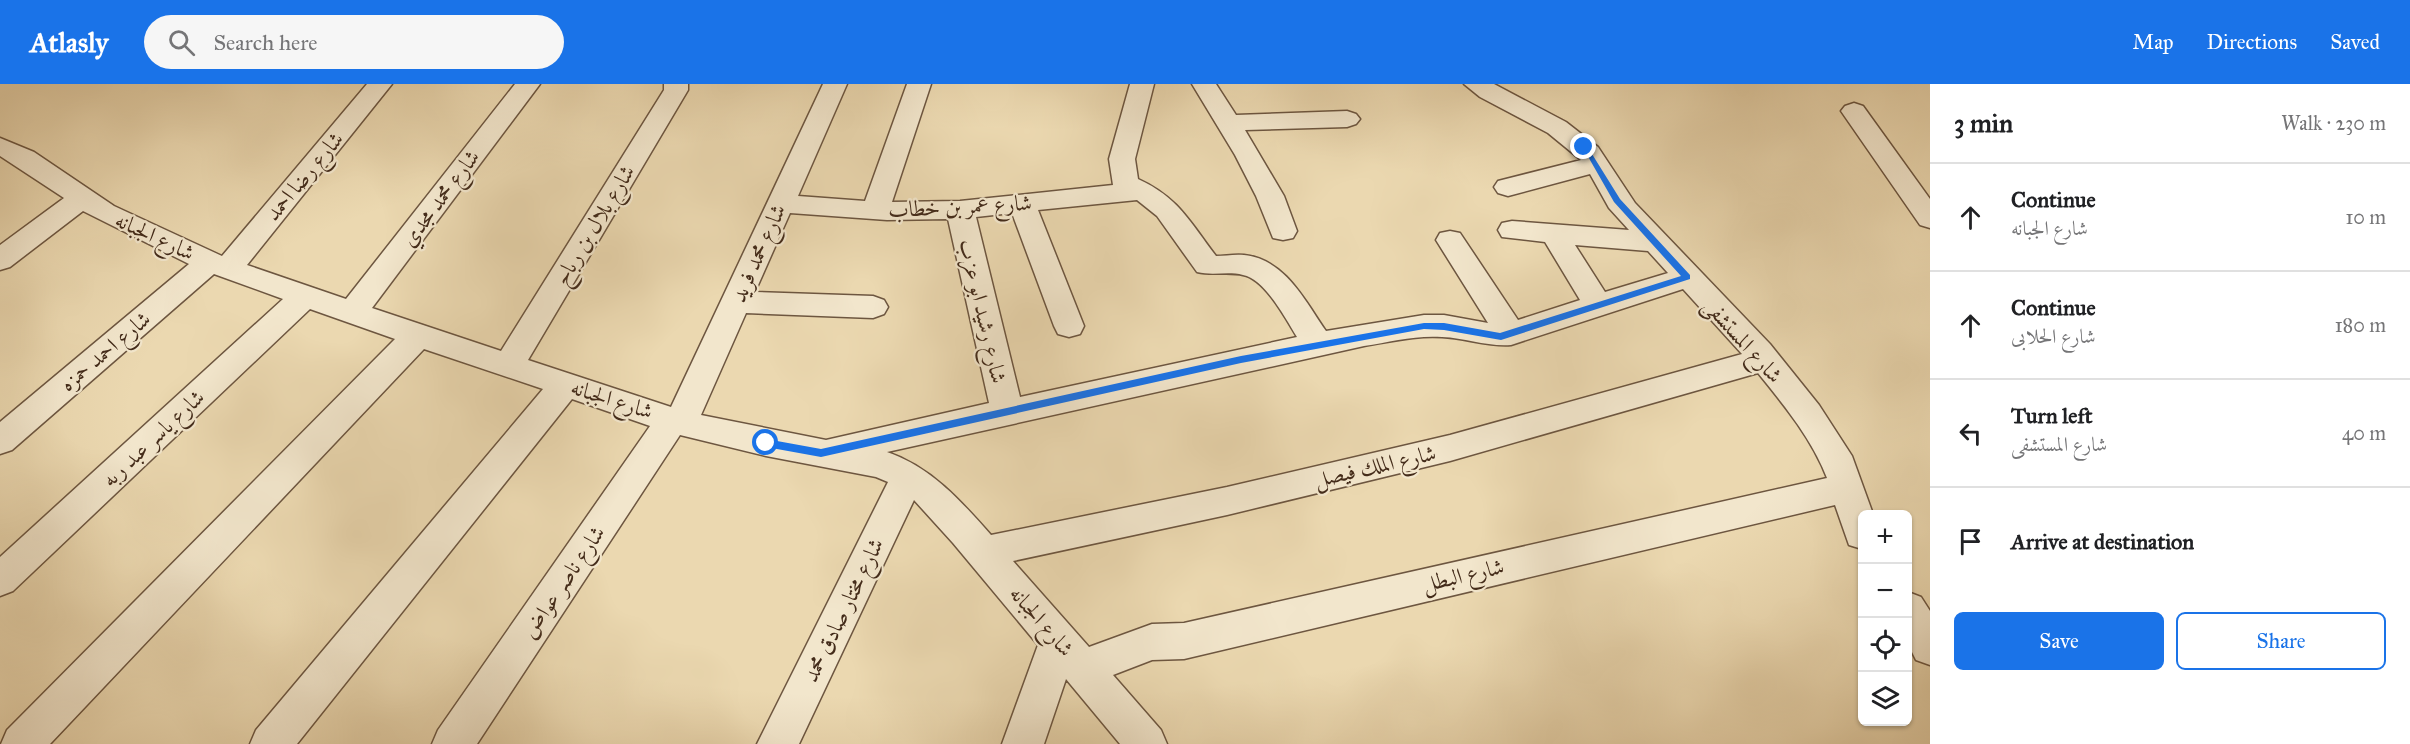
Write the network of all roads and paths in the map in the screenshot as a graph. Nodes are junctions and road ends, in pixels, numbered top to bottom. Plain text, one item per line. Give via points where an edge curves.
1 (380, 84) edge
2 (528, 84) edge
3 (676, 84) edge
4 (835, 84) edge
5 (919, 84) edge
6 (1142, 84) edge
7 (1204, 84) edge
8 (1476, 84) edge
9 (1854, 111) dead end
10 (1347, 119) dead end
11 (1229, 123) junction
12 (0, 146) edge
13 (1596, 164) junction
14 (1508, 187) dead end
15 (1139, 191) junction
16 (83, 197) junction
17 (780, 204) junction
18 (1022, 204) junction
19 (876, 210) junction
20 (960, 210) junction
21 (1930, 219) edge
22 (1512, 230) dead end
23 (1283, 231) dead end
24 (1554, 234) junction
25 (1450, 240) dead end
26 (1654, 242) junction
27 (0, 260) edge
28 (220, 265) junction
29 (1687, 277) junction
30 (306, 296) junction
31 (736, 302) junction
32 (1598, 305) junction
33 (873, 307) dead end
34 (352, 313) junction
35 (1069, 326) dead end
36 (1510, 334) junction
37 (418, 335) junction
38 (1318, 344) junction
39 (1763, 360) junction
40 (509, 365) junction
41 (566, 384) junction
42 (1007, 411) junction
43 (677, 421) junction
44 (0, 441) edge
45 (821, 453) junction
46 (908, 476) junction
47 (1846, 488) junction
48 (1858, 520) edge
49 (983, 552) junction
50 (0, 580) edge
51 (1930, 605) edge
52 (1912, 608) edge
53 (1912, 616) edge
54 (1930, 647) edge
55 (1071, 654) junction
56 (22, 744) edge
57 (272, 744) edge
58 (453, 744) edge
59 (778, 744) edge
60 (1023, 744) edge
61 (1146, 744) edge

1 - 28 street, شارع رضا احمد
2 - 34 street, شارع محمد مجدي
3 - 40 street, شارع بلال بن رباح via 676,90
4 - 17 street, شارع محمد فريد
5 - 19 street
6 - 15 street via 1122,159 1125,183
7 - 11 street
8 - 13 street, شارع المستشفى via 1568,135 1584,147
9 - 21 street
10 - 11 street
11 - 23 street via 1269,196
12 - 16 street, شارع الجبانه
13 - 14 street
13 - 26 street, شارع المستشفى via 1617,200
15 - 18 street, شارع عمر بن خطاب
15 - 38 street via 1152,196 1167,210 1207,266 1239,264 1268,274
16 - 27 street
16 - 28 street, شارع الجبانه via 104,212
17 - 19 street, شارع عمر بن خطاب
17 - 31 street, شارع محمد فريد
18 - 20 street, شارع عمر بن خطاب
18 - 35 street
19 - 20 street, شارع عمر بن خطاب
20 - 42 street, شارع رشيد ابو عزب
22 - 24 street
24 - 26 street
24 - 32 street
25 - 36 street
26 - 29 street, شارع المستشفى
28 - 30 street, شارع الجبانه
28 - 44 street, شارع احمد حمزه
29 - 32 street
29 - 39 street, شارع المستشفى
30 - 34 street, شارع الجبانه
30 - 50 street, شارع ياسر عبد ربه
31 - 33 street
31 - 43 street, شارع محمد فريد
32 - 36 street
34 - 37 street, شارع الجبانه
36 - 38 street via 1485,335 1424,326
37 - 40 street, شارع الجبانه
37 - 56 street
38 - 42 street
39 - 47 street, شارع المستشفى via 1830,446
39 - 49 street, شارع الملك فيصل via 1450,448 1227,501
40 - 41 street, شارع الجبانه
41 - 43 street, شارع الجبانه
41 - 57 street
42 - 45 street
43 - 45 street, شارع الجبانه
43 - 58 street, شارع ناصر عواض
45 - 46 street, شارع الجبانه via 882,464
46 - 49 street, شارع الجبانه
46 - 59 street, شارع مختار صادق محمد
47 - 48 street, شارع المستشفى
47 - 55 street, شارع البطل via 1184,641
49 - 55 street, شارع الجبانه
51 - 52 street
53 - 54 street
55 - 60 street
55 - 61 street, شارع الجبانه

